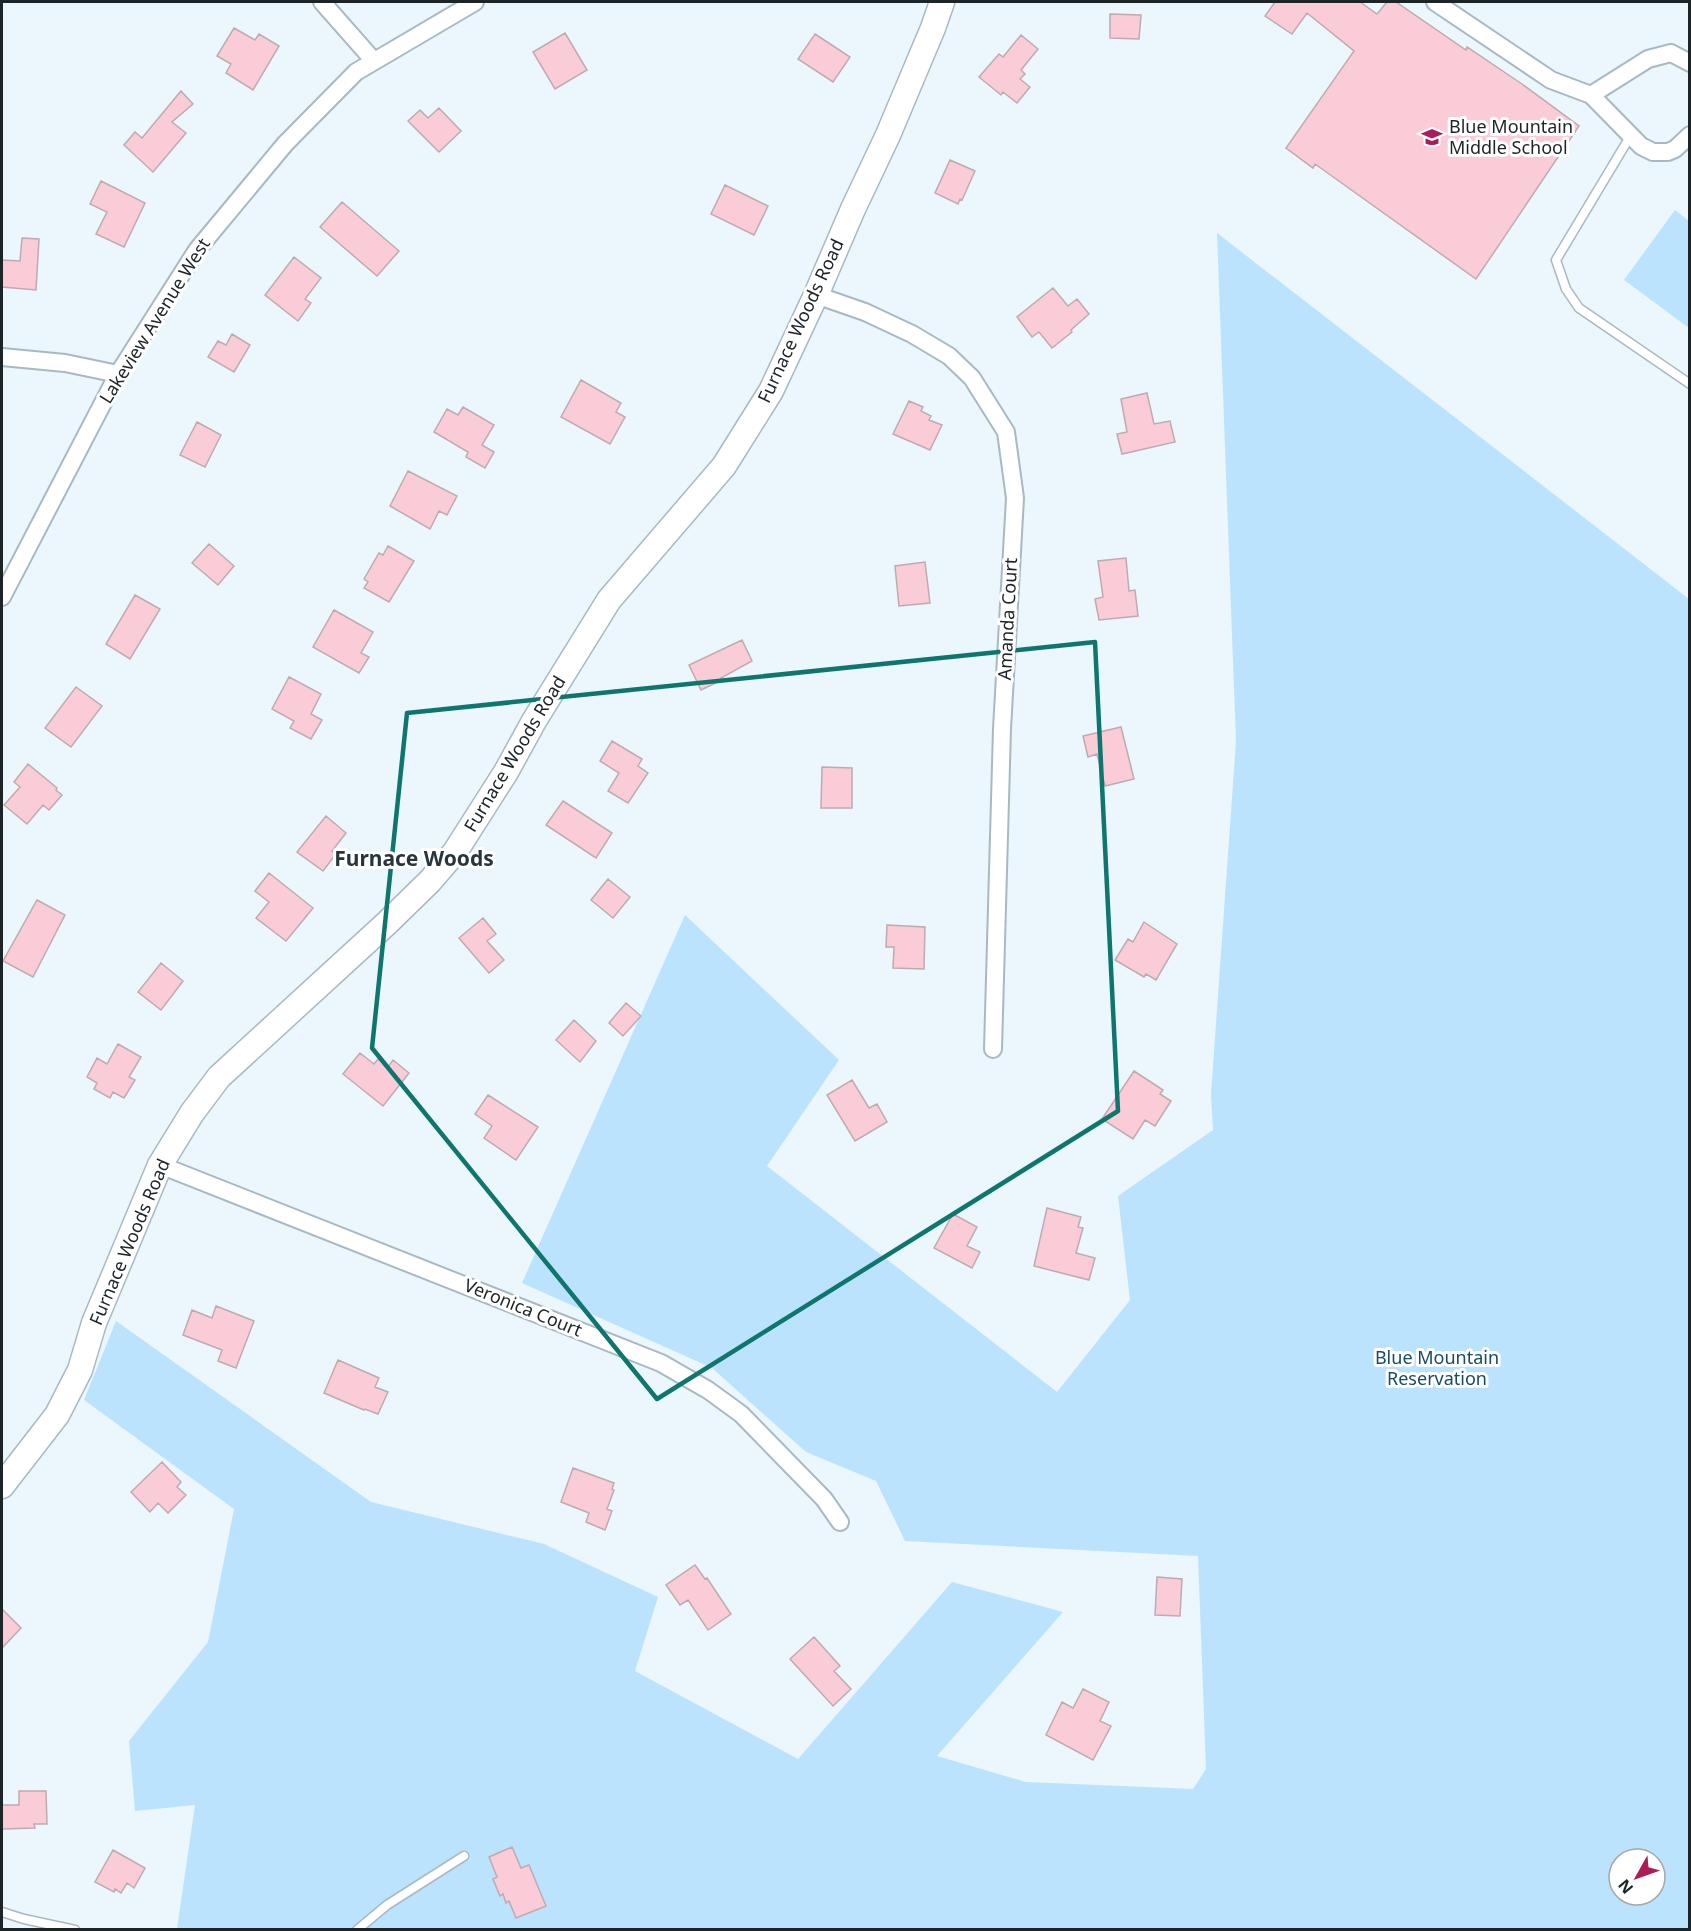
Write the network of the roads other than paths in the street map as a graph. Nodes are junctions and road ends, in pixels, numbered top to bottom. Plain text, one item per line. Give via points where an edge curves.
1 (322, 2) edge
2 (475, 2) edge
3 (942, 2) edge
4 (1435, 2) edge
5 (374, 61) junction
6 (1689, 63) edge
7 (1591, 95) junction
8 (1631, 135) junction
9 (1689, 135) edge
10 (816, 295) junction
11 (2, 357) edge
12 (118, 374) junction
13 (1689, 384) edge
14 (2, 597) edge
15 (993, 1049) dead end
16 (160, 1165) junction
17 (2, 1486) edge
18 (840, 1522) dead end
19 (464, 1856) dead end
20 (2, 1912) edge
21 (75, 1929) edge
22 (357, 1929) edge

1 - 5 street
2 - 5 street, Lakeview Avenue West
3 - 10 street, Furnace Woods Road
4 - 7 street via 1551,80
5 - 12 street, Lakeview Avenue West via 356,72 285,144 197,250
6 - 7 street via 1671,53 1648,58
7 - 8 street
8 - 9 street via 1653,152 1675,149
8 - 13 lane via 1556,260 1566,289 1579,308
10 - 15 street, Amanda Court via 865,312 948,356 972,378 1006,432 1015,498 1002,729
10 - 16 street, Furnace Woods Road via 771,391 724,466 609,600 455,852 387,923 219,1077
11 - 12 street via 64,363
12 - 14 street, Lakeview Avenue West
16 - 17 street, Furnace Woods Road via 94,1323 80,1370 57,1415
16 - 18 street, Veronica Court via 661,1363 741,1414 824,1500
19 - 22 lane
20 - 21 lane

